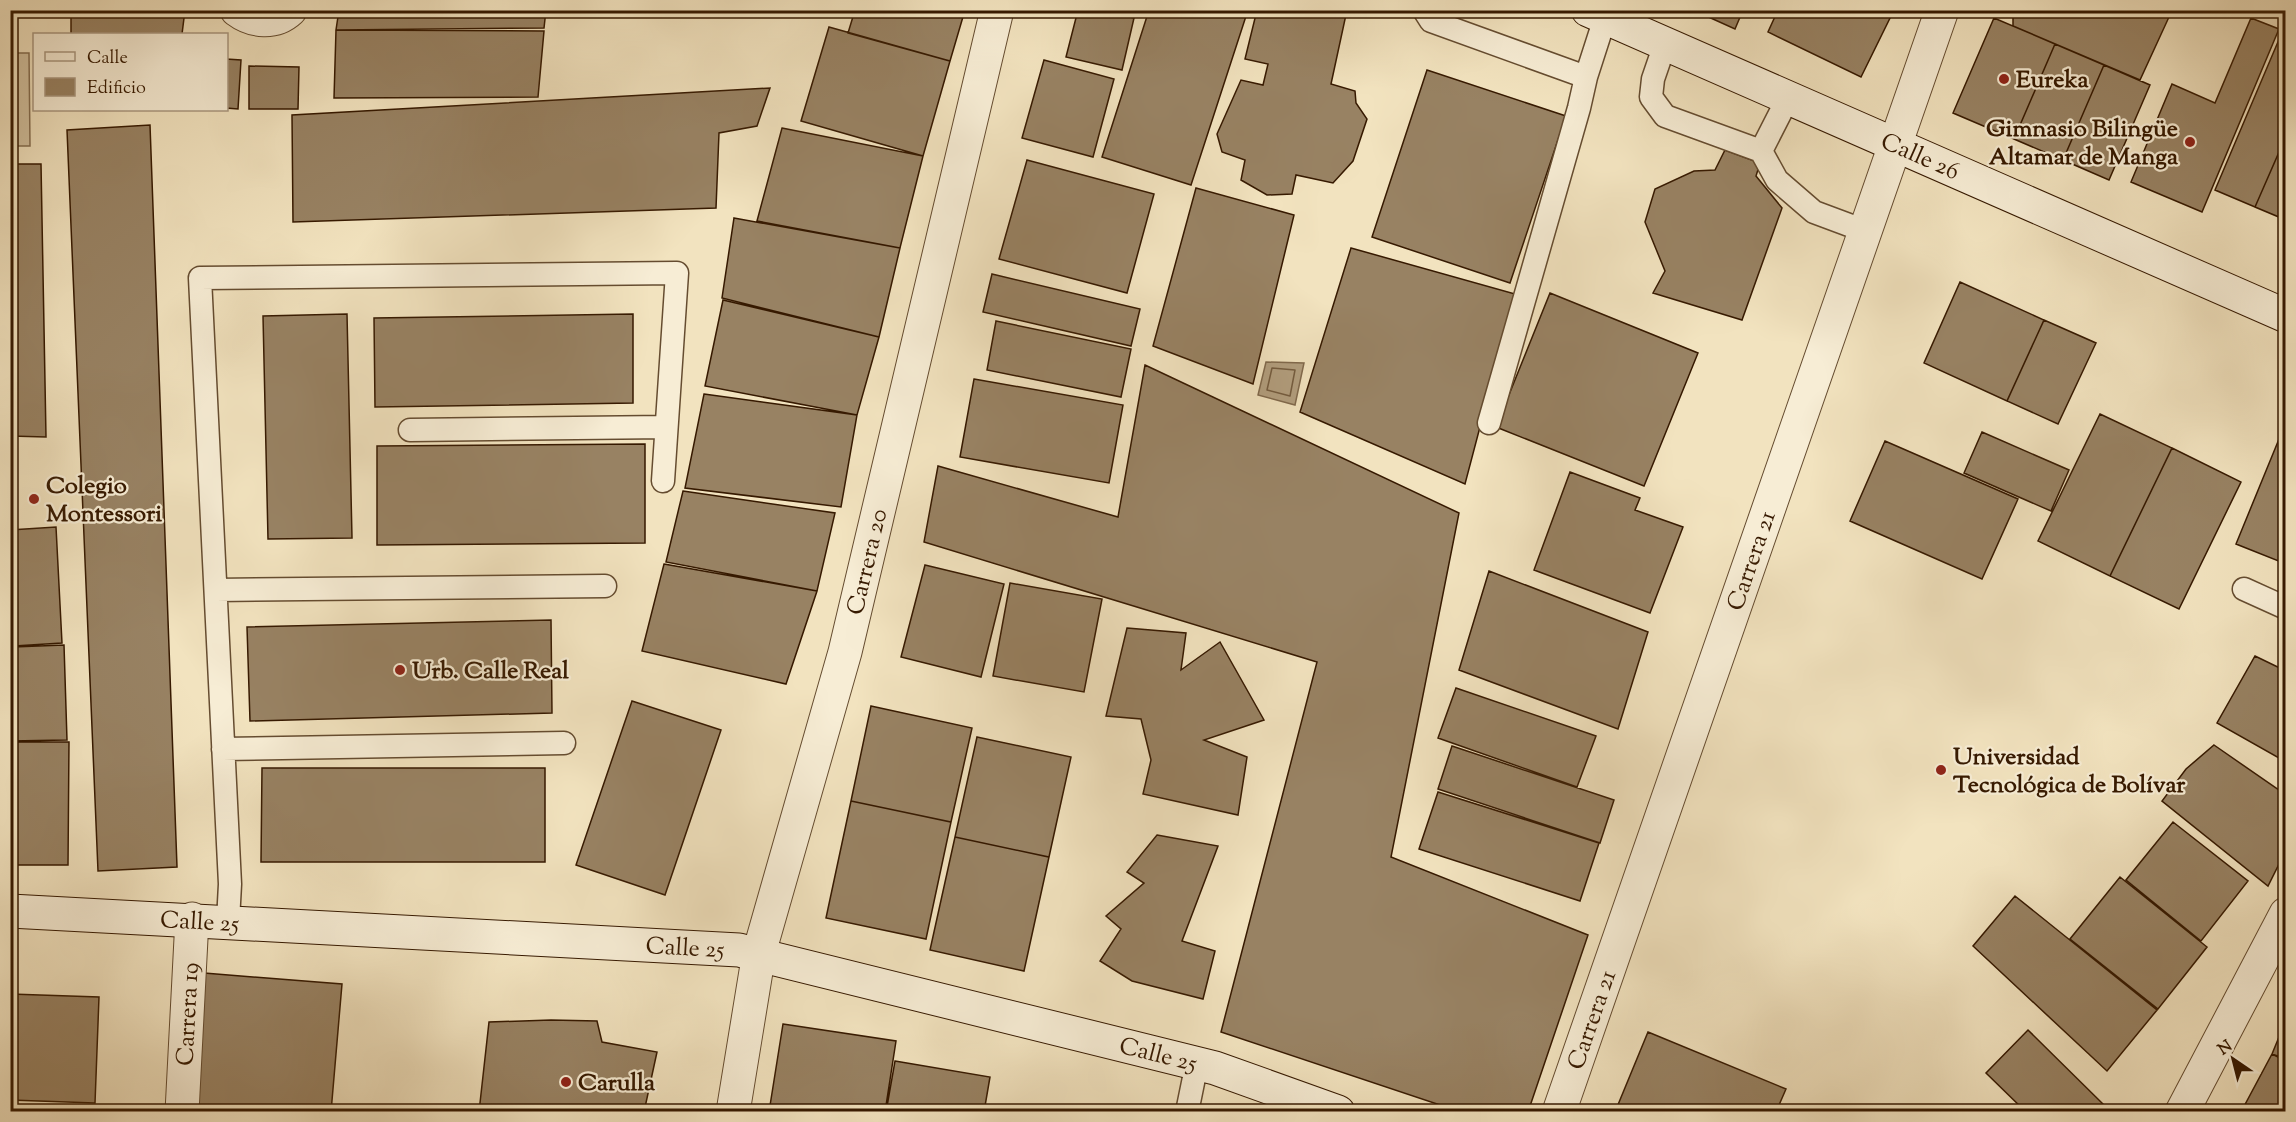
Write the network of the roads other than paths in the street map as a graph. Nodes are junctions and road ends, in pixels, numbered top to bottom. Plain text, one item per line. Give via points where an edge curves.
1 (237, 10) edge
2 (290, 10) edge
3 (998, 10) edge
4 (1424, 10) edge
5 (1942, 10) edge
6 (1597, 14) edge
7 (1665, 45) junction
8 (1586, 77) junction
9 (1788, 98) junction
10 (1896, 144) junction
11 (1761, 151) junction
12 (1865, 231) junction
13 (2286, 316) edge
14 (1489, 423) dead end
15 (666, 427) junction
16 (410, 430) dead end
17 (663, 481) dead end
18 (605, 586) dead end
19 (2244, 589) dead end
20 (216, 590) junction
21 (2286, 608) edge
22 (564, 743) dead end
23 (224, 749) junction
24 (10, 911) edge
25 (2286, 914) edge
26 (192, 919) junction
27 (228, 921) junction
28 (759, 953) junction
29 (1197, 1063) junction
30 (182, 1112) edge
31 (733, 1112) edge
32 (1187, 1112) edge
33 (1338, 1112) edge
34 (1559, 1112) edge
35 (2182, 1112) edge

1 - 2 street via 260,21 284,16
3 - 28 street, Carrera 20 via 845,652
4 - 8 lane via 1431,21
5 - 10 street, Carrera 21
6 - 7 street, Calle 26
6 - 8 lane
7 - 9 street, Calle 26
7 - 11 lane via 1653,78 1651,97 1665,116
8 - 14 lane
9 - 10 street, Calle 26
9 - 11 lane
10 - 12 street, Carrera 21
10 - 13 street, Calle 26
11 - 12 lane via 1777,180 1814,212
12 - 34 street, Carrera 21
15 - 16 lane
15 - 17 lane
15 - 20 lane via 677,273 200,278
18 - 20 lane
19 - 21 lane
20 - 23 lane
22 - 23 lane
23 - 27 lane
24 - 26 street, Calle 25
25 - 35 street
26 - 27 street, Calle 25
26 - 30 street, Carrera 19
27 - 28 street, Calle 25
28 - 29 street, Calle 25
28 - 31 street, Carrera 20
29 - 32 lane
29 - 33 street, Calle 25

